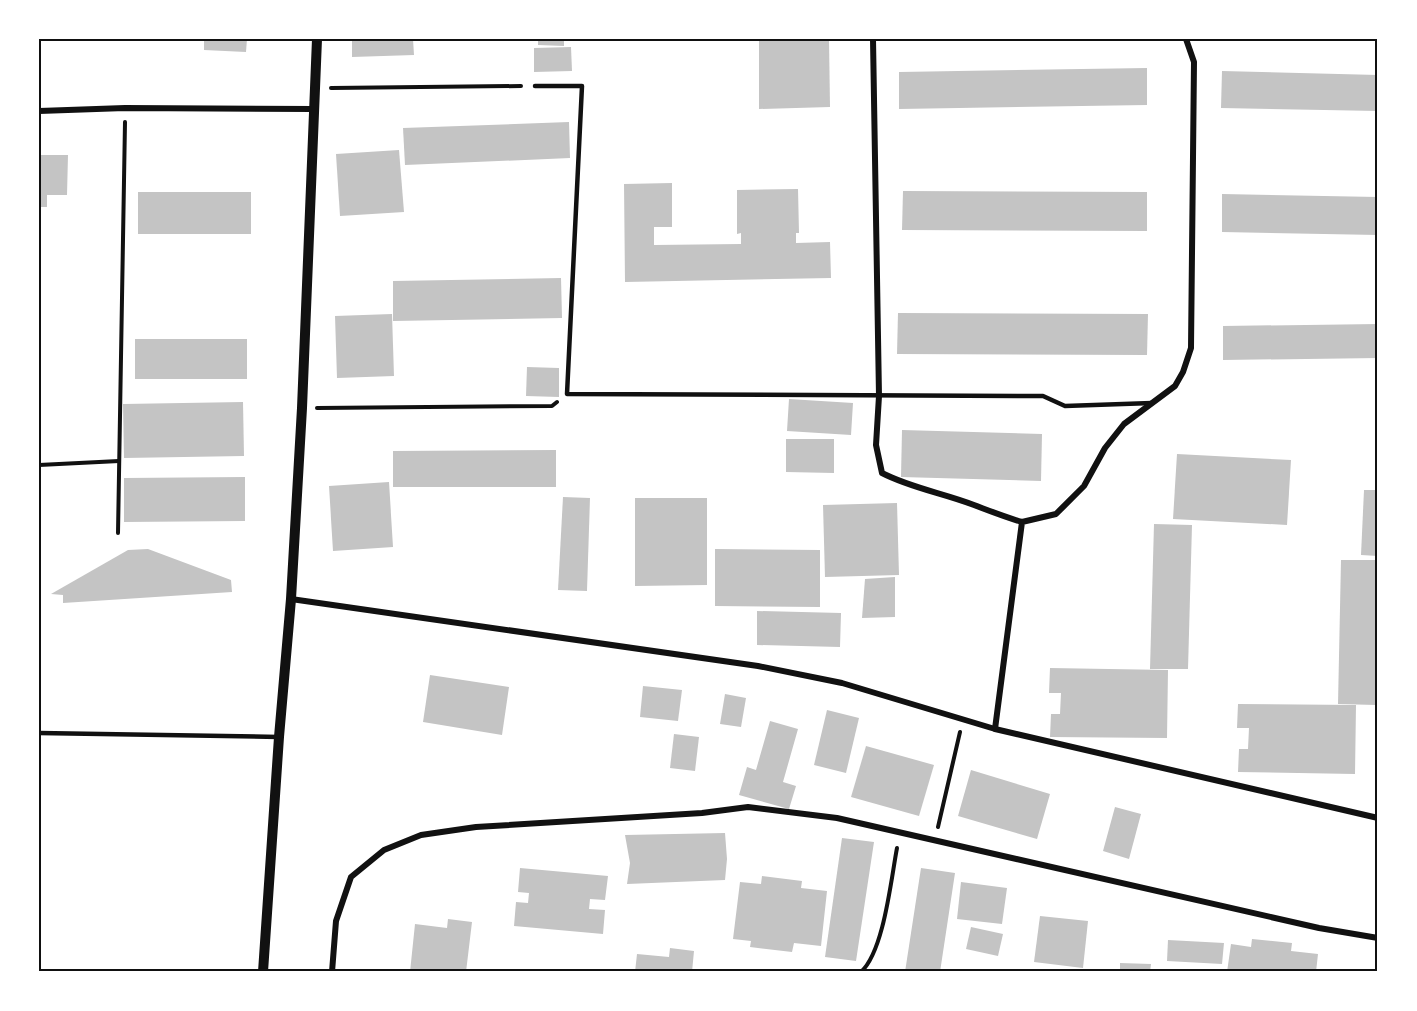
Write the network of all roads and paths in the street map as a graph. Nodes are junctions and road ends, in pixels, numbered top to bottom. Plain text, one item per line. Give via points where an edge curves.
1 (317, 39) edge
2 (873, 39) edge
3 (1186, 39) edge
4 (535, 86) joint
5 (315, 88) junction
6 (125, 108) junction
7 (313, 109) junction
8 (39, 111) edge
9 (567, 394) junction
10 (879, 396) junction
11 (1152, 404) junction
12 (302, 408) junction
13 (119, 461) junction
14 (39, 465) edge
15 (1022, 522) junction
16 (118, 533) dead end
17 (291, 599) junction
18 (962, 719) junction
19 (995, 729) junction
20 (39, 733) edge
21 (279, 737) junction
22 (1378, 818) edge
23 (900, 832) junction
24 (935, 840) junction
25 (1378, 938) edge
26 (263, 972) edge
27 (332, 972) edge
28 (861, 972) edge

1 - 5 street
2 - 10 street
3 - 11 street via 1194,62 1191,348 1174,386
4 - 5 path
4 - 9 lane via 582,86
5 - 7 street
6 - 7 street
6 - 8 street
6 - 13 path
7 - 12 street
9 - 10 lane
9 - 12 path via 552,406
10 - 11 lane via 1043,396 1065,406
10 - 15 street via 876,446 882,473 903,484
11 - 15 street via 1124,424 1084,486 1056,514
12 - 17 street
13 - 14 path
13 - 16 path
15 - 19 street
17 - 18 street via 758,666 842,683
17 - 21 street
18 - 19 street
18 - 24 path
19 - 22 street
20 - 21 lane
21 - 26 street
23 - 24 street
23 - 27 street via 837,818 748,807 476,827 421,835 384,850 351,877 336,921
23 - 28 path via 878,940
24 - 25 street

